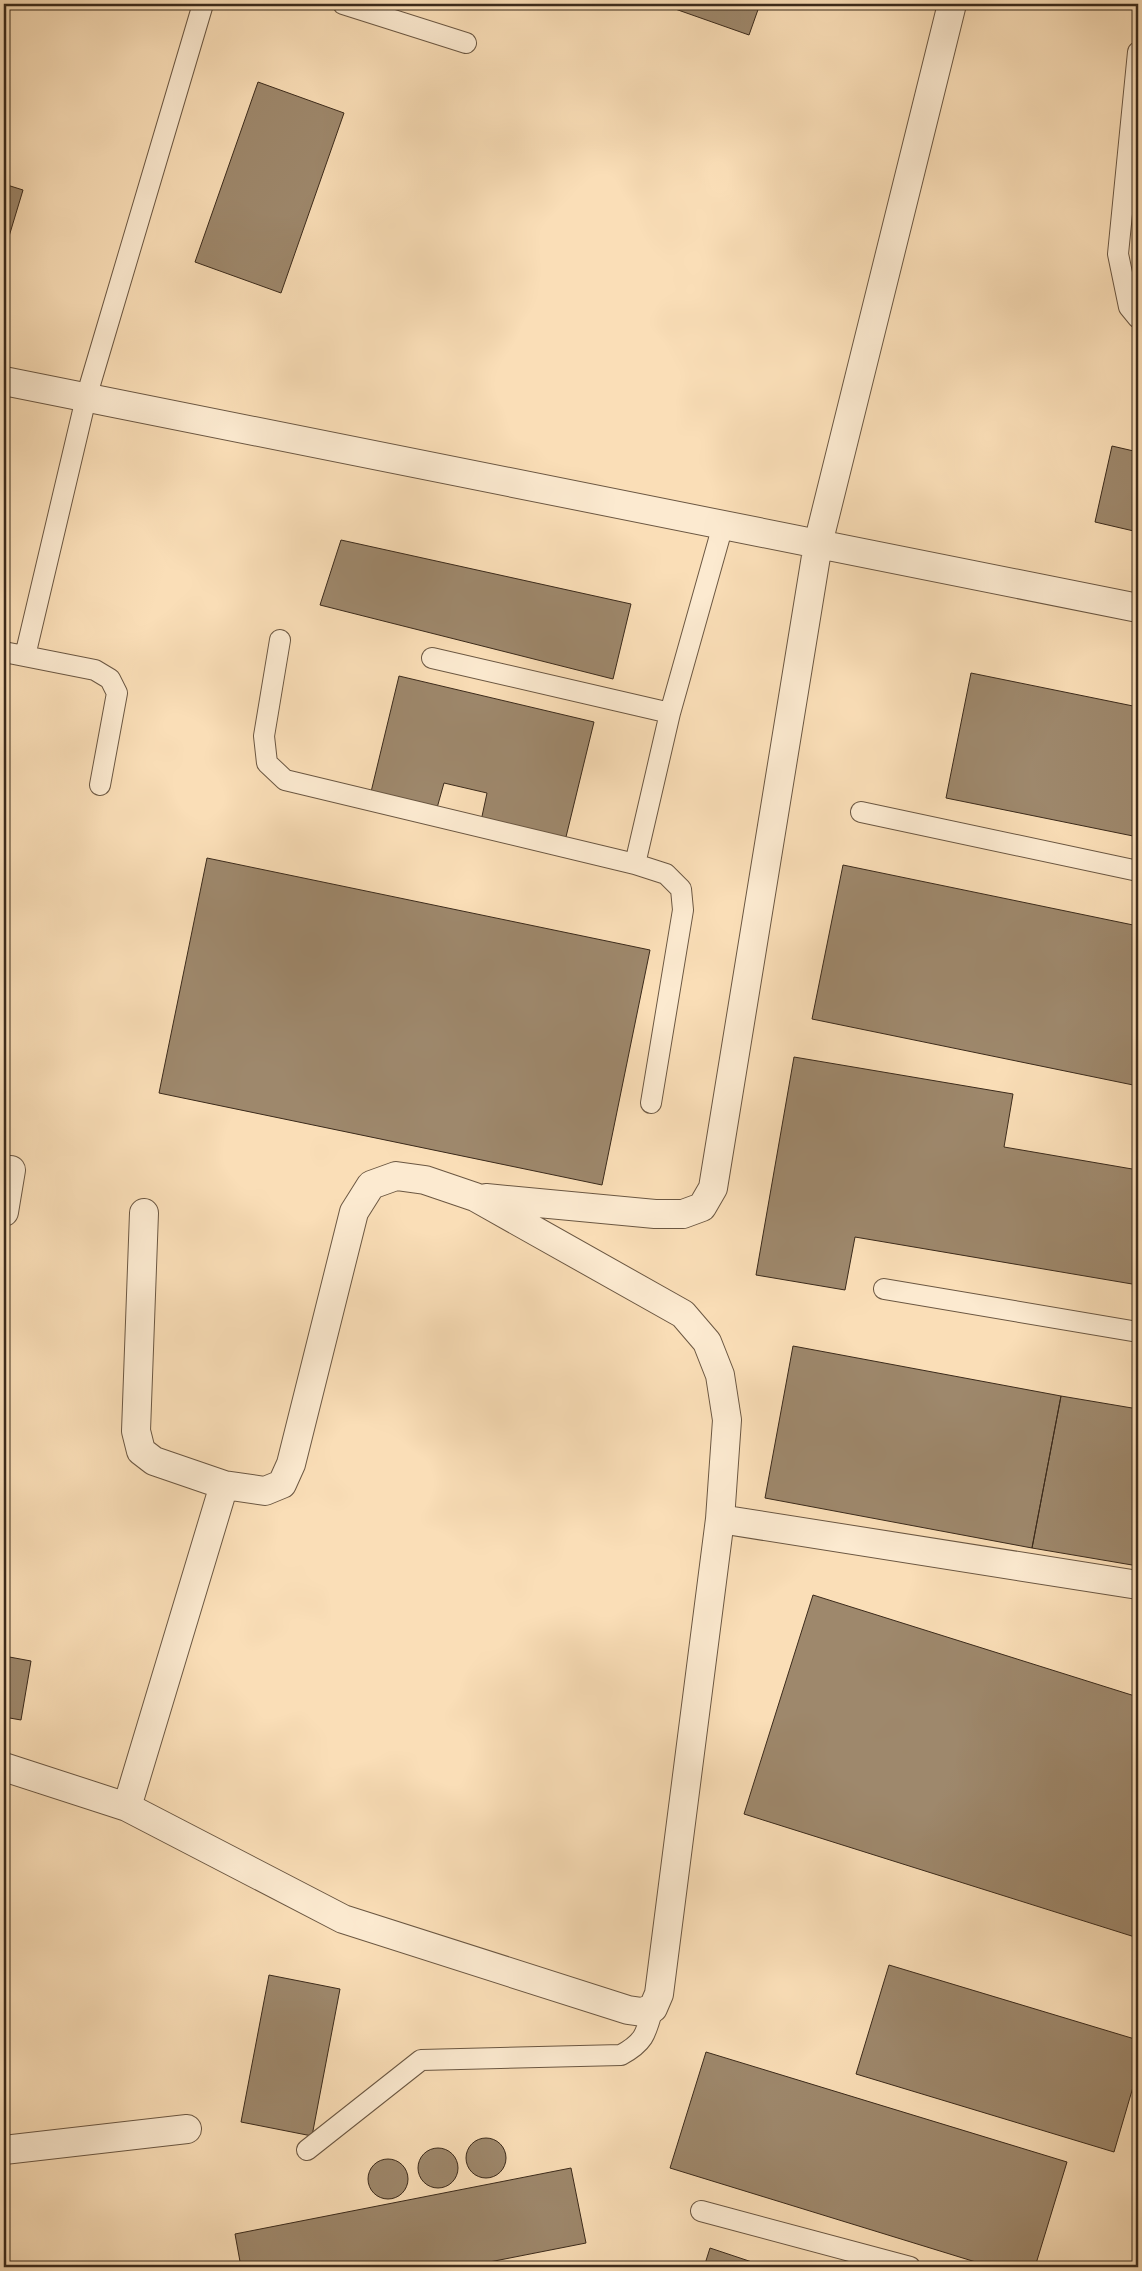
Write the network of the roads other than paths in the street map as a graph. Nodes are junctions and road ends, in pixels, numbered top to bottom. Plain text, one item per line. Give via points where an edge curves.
1 (203, 4) edge
2 (952, 4) edge
3 (351, 5) edge
4 (466, 43) dead end
5 (1138, 52) edge
6 (1138, 318) edge
7 (4, 381) edge
8 (86, 398) junction
9 (723, 525) junction
10 (818, 544) junction
11 (1138, 608) edge
12 (280, 640) dead end
13 (4, 652) edge
14 (26, 656) junction
15 (432, 658) dead end
16 (670, 713) junction
17 (100, 785) dead end
18 (861, 812) dead end
19 (636, 864) junction
20 (1138, 871) edge
21 (651, 1104) dead end
22 (11, 1170) dead end
23 (476, 1197) junction
24 (4, 1212) edge
25 (144, 1213) dead end
26 (884, 1289) dead end
27 (1138, 1332) edge
28 (224, 1485) junction
29 (720, 1519) junction
30 (1138, 1585) edge
31 (4, 1767) edge
32 (127, 1807) junction
33 (653, 2008) junction
34 (187, 2129) dead end
35 (4, 2150) edge
36 (307, 2150) dead end
37 (701, 2211) dead end
38 (910, 2267) edge

1 - 8 lane
2 - 10 street
3 - 4 lane
5 - 6 lane via 1118,254 1129,306
7 - 8 street
8 - 9 street
8 - 14 lane
9 - 10 street
9 - 16 lane
10 - 11 street
10 - 23 street via 713,1188 702,1206 683,1214
12 - 19 lane via 264,736 267,763 285,780
13 - 14 lane
14 - 17 lane via 95,670 110,679 116,693
15 - 16 lane
16 - 19 lane
18 - 20 lane
19 - 21 lane via 666,874 681,889 684,910
22 - 24 street
23 - 28 street via 425,1180 396,1176 371,1185 354,1212 291,1464 282,1484 264,1491
23 - 29 street via 683,1314 706,1342 720,1374 727,1420
25 - 28 street via 136,1431 141,1451 154,1461
26 - 27 lane
28 - 32 street
29 - 30 street
29 - 33 street via 659,1994
31 - 32 street
32 - 33 street via 343,1919 628,2010 642,2012
33 - 36 lane via 645,2036 637,2046 622,2055 420,2060
34 - 35 street
37 - 38 lane

